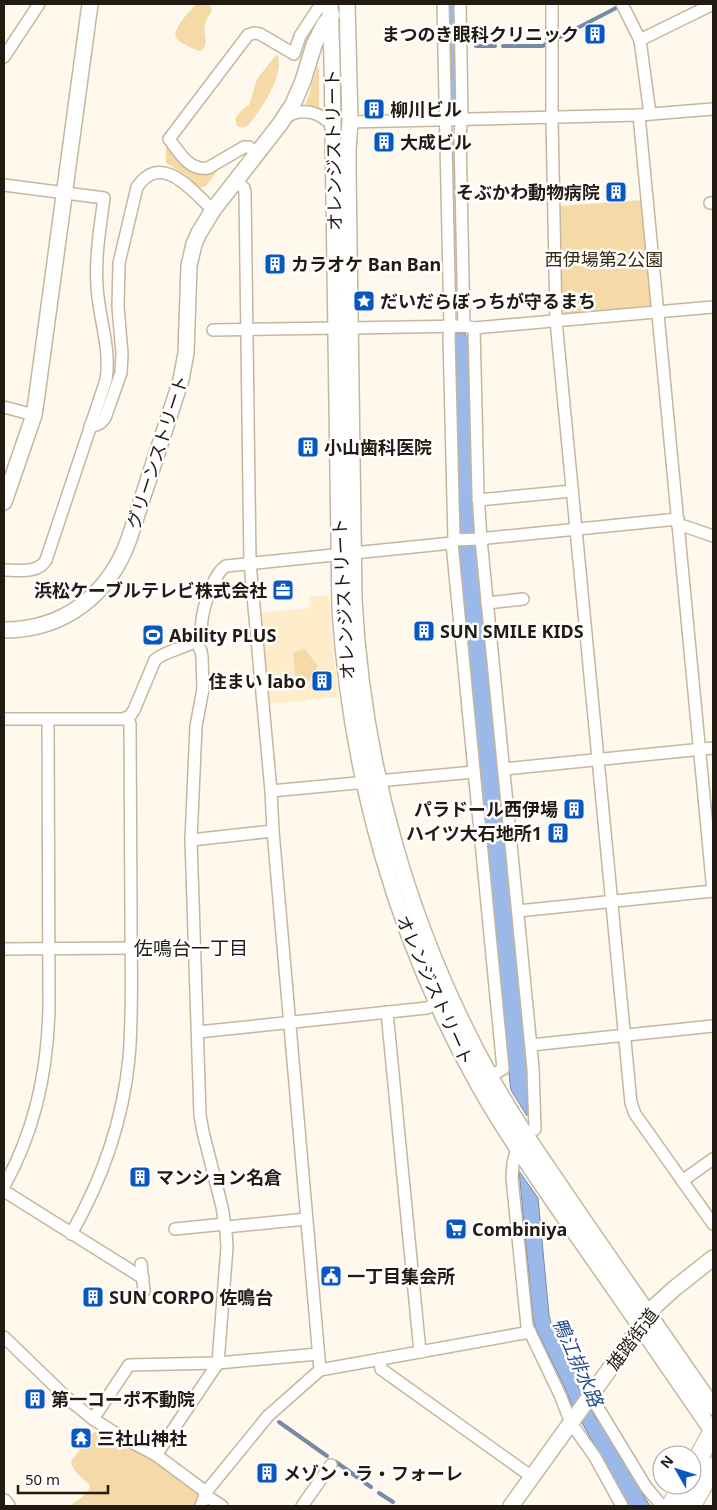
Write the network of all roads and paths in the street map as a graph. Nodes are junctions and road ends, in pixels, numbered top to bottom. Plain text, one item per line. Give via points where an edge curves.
1 (39, 4) edge
2 (90, 4) edge
3 (347, 4) edge
4 (444, 4) edge
5 (460, 4) edge
6 (552, 4) edge
7 (622, 4) edge
8 (713, 4) edge
9 (333, 8) edge
10 (640, 40) junction
11 (4, 57) edge
12 (713, 109) edge
13 (644, 114) junction
14 (284, 118) junction
15 (552, 118) junction
16 (446, 119) junction
17 (461, 119) junction
18 (350, 122) junction
19 (333, 127) junction
20 (257, 153) junction
21 (236, 181) junction
22 (4, 185) edge
23 (65, 193) junction
24 (213, 210) junction
25 (713, 307) edge
26 (658, 311) junction
27 (556, 321) junction
28 (450, 326) junction
29 (469, 327) junction
30 (343, 328) junction
31 (214, 330) dead end
32 (247, 330) junction
33 (4, 407) edge
34 (34, 415) junction
35 (90, 426) junction
36 (572, 492) junction
37 (478, 500) junction
38 (4, 502) edge
39 (678, 523) junction
40 (576, 529) junction
41 (713, 536) edge
42 (480, 539) junction
43 (454, 541) junction
44 (346, 553) junction
45 (250, 563) junction
46 (4, 570) edge
47 (523, 599) dead end
48 (487, 603) junction
49 (4, 630) edge
50 (195, 640) junction
51 (127, 718) junction
52 (4, 719) edge
53 (48, 719) junction
54 (713, 748) edge
55 (700, 750) junction
56 (598, 760) junction
57 (504, 769) junction
58 (474, 772) junction
59 (371, 781) junction
60 (271, 791) junction
61 (273, 832) junction
62 (191, 840) junction
63 (713, 891) edge
64 (611, 901) junction
65 (518, 911) junction
66 (131, 948) junction
67 (4, 949) edge
68 (49, 949) junction
69 (437, 1004) junction
70 (387, 1012) junction
71 (290, 1022) junction
72 (713, 1026) edge
73 (198, 1032) junction
74 (624, 1035) junction
75 (531, 1045) junction
76 (490, 1076) junction
77 (526, 1136) junction
78 (517, 1148) junction
79 (713, 1159) edge
80 (682, 1181) junction
81 (4, 1186) edge
82 (4, 1191) edge
83 (306, 1218) junction
84 (713, 1224) edge
85 (225, 1225) junction
86 (175, 1229) dead end
87 (71, 1234) junction
88 (713, 1258) edge
89 (141, 1264) dead end
90 (143, 1278) junction
91 (144, 1291) dead end
92 (644, 1321) junction
93 (530, 1332) junction
94 (4, 1337) edge
95 (420, 1352) junction
96 (318, 1354) junction
97 (380, 1359) junction
98 (218, 1363) junction
99 (320, 1370) junction
100 (588, 1399) junction
101 (713, 1407) edge
102 (93, 1419) junction
103 (573, 1420) junction
104 (713, 1432) edge
105 (702, 1452) edge
106 (156, 1455) junction
107 (331, 1466) dead end
108 (713, 1467) edge
109 (532, 1477) junction
110 (206, 1493) junction
111 (4, 1502) edge
112 (7, 1506) edge
113 (201, 1506) edge
114 (222, 1506) edge
115 (302, 1506) edge
116 (511, 1506) edge
117 (622, 1506) edge
118 (662, 1506) edge
119 (691, 1506) edge

1 - 11 street
2 - 23 street
3 - 18 street, オレンジストリート
4 - 16 street
5 - 17 street
6 - 15 street
7 - 10 street
8 - 10 street
9 - 14 street, グリーンストリート via 314,45 299,93
9 - 19 street, オレンジストリート
9 - 20 street via 319,7 300,36 294,54 260,34 248,35 169,139 195,168 208,168 244,146
10 - 13 street
12 - 13 street
13 - 15 street
13 - 26 street
14 - 19 street via 298,112 314,113
14 - 20 street, グリーンストリート
15 - 17 street
15 - 27 street
16 - 17 street
16 - 18 street
16 - 28 street
17 - 29 street
18 - 30 street, オレンジストリート
19 - 30 street, オレンジストリート
20 - 21 street, グリーンストリート
21 - 24 street, グリーンストリート
21 - 32 street via 245,192
22 - 23 street
23 - 34 street
23 - 35 street via 104,198 96,273 108,368
24 - 35 street via 180,180 165,172 148,175 137,187 119,263 121,373 105,418 102,423
24 - 49 street, グリーンストリート via 199,233 190,261 182,380 121,560 101,588 75,610 44,624
25 - 26 street
26 - 27 street
26 - 39 street
27 - 29 street
27 - 36 street
28 - 29 street
28 - 30 street
28 - 43 street
29 - 37 street
30 - 32 street
30 - 44 street, オレンジストリート
31 - 32 street
32 - 45 street
33 - 34 street
34 - 38 street
35 - 46 street via 46,560 38,568
36 - 37 street
36 - 40 street
37 - 42 street
39 - 40 street
39 - 41 street
39 - 55 street
40 - 42 street
40 - 56 street
42 - 43 street
42 - 48 street
43 - 44 street
43 - 58 street
44 - 45 street
44 - 59 street, オレンジストリート via 354,600
45 - 50 street via 222,568 204,607 200,633
45 - 60 street
47 - 48 street
48 - 57 street
50 - 51 street via 155,660 133,713
50 - 62 street via 202,657 203,689 196,726
51 - 53 street
51 - 66 street via 130,724
52 - 53 street
53 - 68 street
54 - 55 street
55 - 56 street
55 - 63 street
56 - 57 street
56 - 64 street
57 - 65 street
58 - 59 street
58 - 76 street via 503,1069
59 - 60 street
59 - 69 street, オレンジストリート via 378,842 413,946
59 - 76 street, オレンジストリート via 426,941
60 - 61 street
61 - 62 street
61 - 71 street
62 - 73 street
63 - 64 street
64 - 65 street
64 - 74 street
65 - 75 street
66 - 68 street
66 - 87 street via 131,1033 119,1114 104,1166
67 - 68 street
68 - 81 street via 44,1072 26,1137
69 - 70 street
69 - 78 street, オレンジストリート via 474,1076
70 - 71 street
70 - 95 street
71 - 73 street
71 - 83 street
72 - 74 street
73 - 85 street via 201,1124
74 - 75 street
74 - 80 street via 632,1109
75 - 77 street via 536,1129
76 - 77 street, オレンジストリート
77 - 92 street, オレンジストリート
78 - 92 street, オレンジストリート
78 - 93 street via 512,1178
79 - 80 street
80 - 84 street
82 - 87 street
83 - 85 street
83 - 96 street
85 - 86 street
85 - 98 street via 227,1247
87 - 90 street
88 - 92 street, 雄踏街道 via 675,1288
89 - 90 street
90 - 91 street
92 - 100 street, 雄踏街道
92 - 101 street
92 - 104 street
93 - 95 street
93 - 103 street
94 - 102 street
95 - 97 street
96 - 98 street
96 - 99 street
97 - 99 street
97 - 109 street via 382,1369
98 - 102 street via 129,1365
98 - 106 street
99 - 110 street via 268,1416
100 - 103 street, 雄踏街道
100 - 118 street via 596,1403 646,1487
102 - 106 street
103 - 109 street, 雄踏街道
103 - 117 street
104 - 105 main road
106 - 110 street
107 - 115 street
108 - 119 main road
109 - 116 street, 雄踏街道
110 - 113 street
110 - 114 street
111 - 112 street

